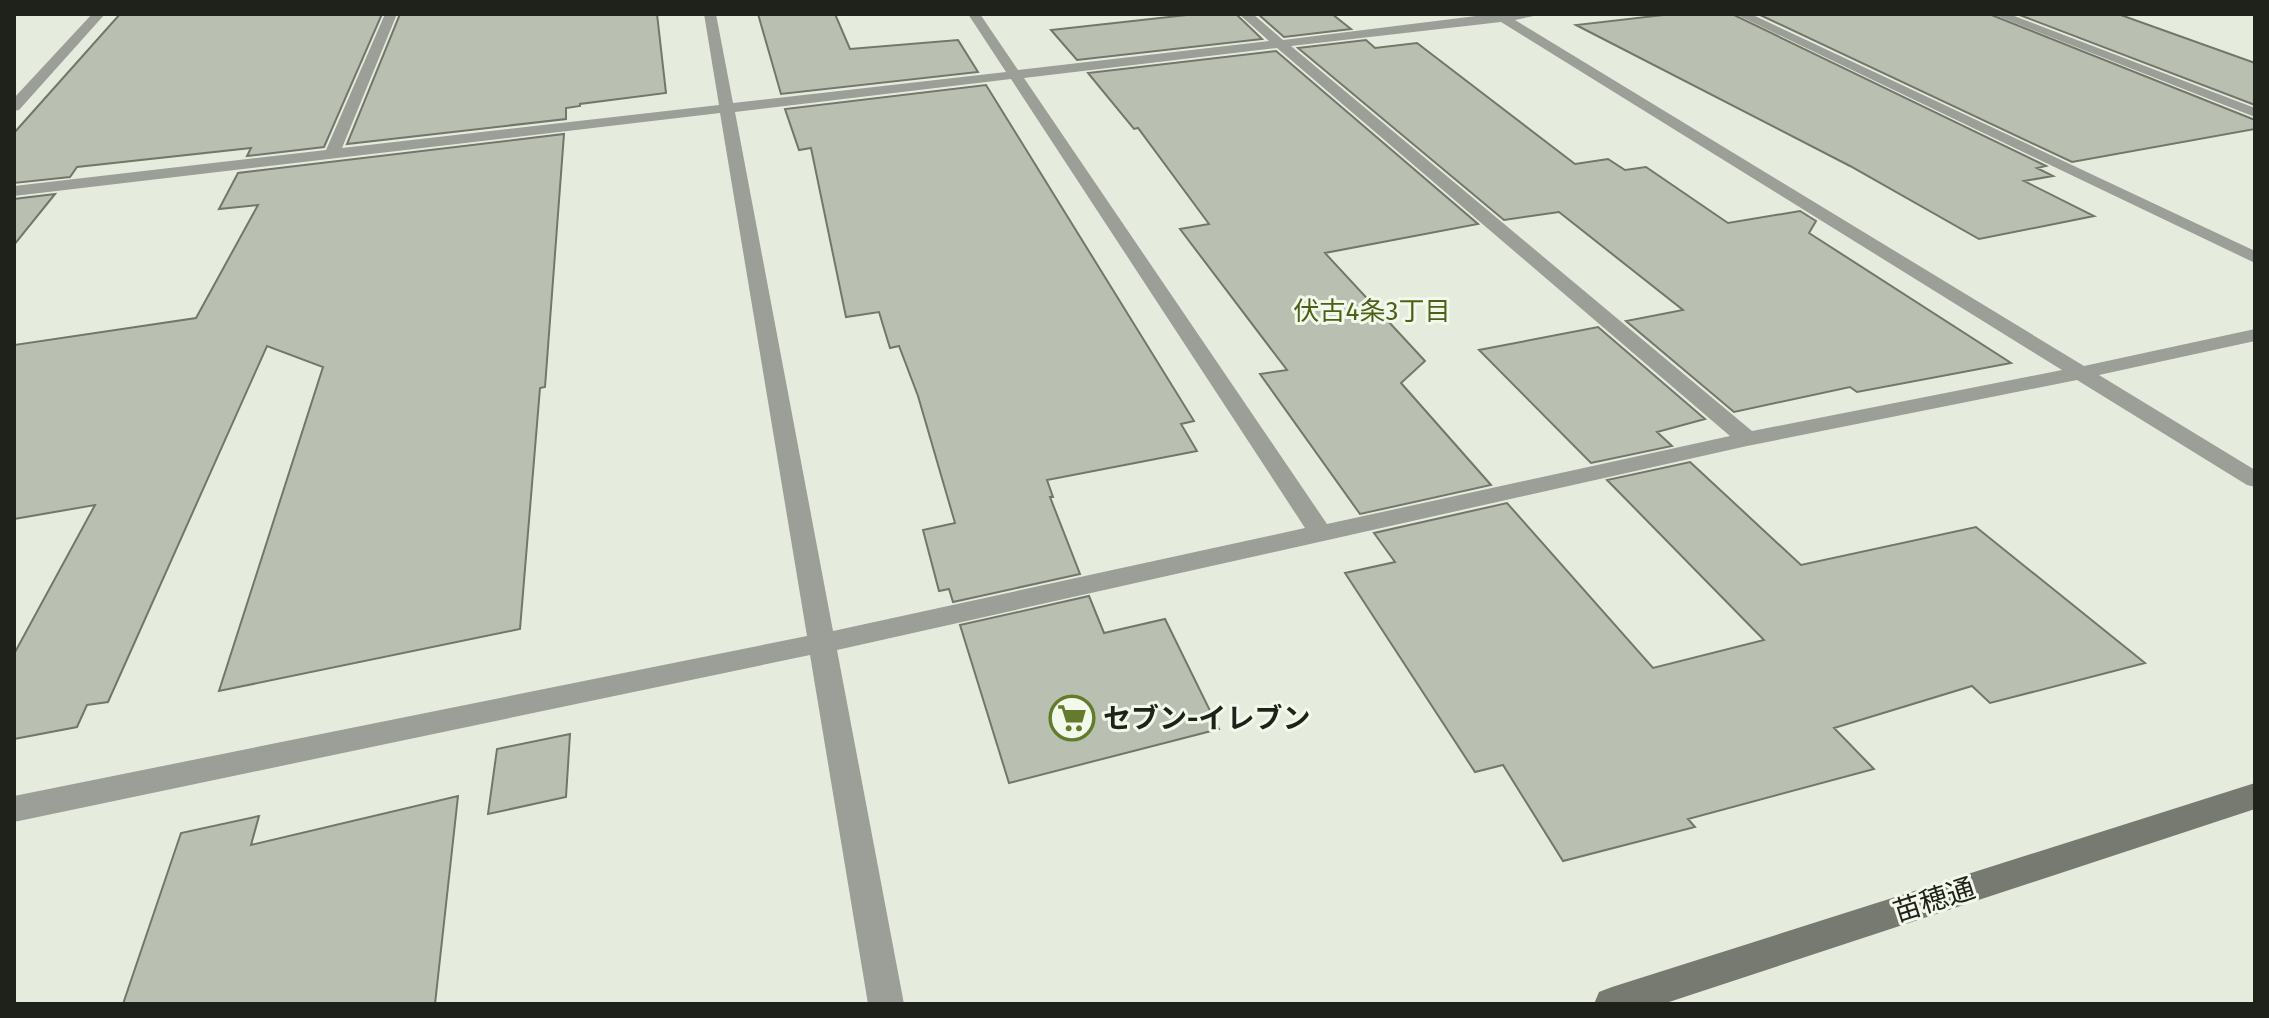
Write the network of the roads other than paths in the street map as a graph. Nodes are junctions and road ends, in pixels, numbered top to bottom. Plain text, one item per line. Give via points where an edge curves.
1 (99, 14) edge
2 (391, 14) edge
3 (710, 14) edge
4 (974, 14) edge
5 (1245, 14) edge
6 (1537, 14) edge
7 (1741, 14) edge
8 (1998, 14) edge
9 (1499, 16) edge
10 (1280, 44) junction
11 (1013, 74) junction
12 (14, 107) edge
13 (726, 107) junction
14 (2255, 113) edge
15 (332, 154) junction
16 (14, 191) edge
17 (2255, 258) edge
18 (2255, 335) edge
19 (2081, 373) junction
20 (1747, 439) junction
21 (2255, 480) edge
22 (1319, 531) junction
23 (822, 643) junction
24 (2255, 796) edge
25 (14, 809) edge
26 (886, 1004) edge
27 (1612, 1004) edge

1 - 12 street
2 - 15 street
3 - 13 street
4 - 11 street
5 - 10 street
6 - 9 street
7 - 17 street
8 - 14 street
9 - 10 street
9 - 19 street
10 - 11 street
10 - 20 street
11 - 13 street
11 - 22 street
13 - 15 street
13 - 23 street
15 - 16 street
18 - 19 street
19 - 20 street
19 - 21 street
20 - 22 street
22 - 23 street
23 - 25 street
23 - 26 street
24 - 27 street, 苗穂通

